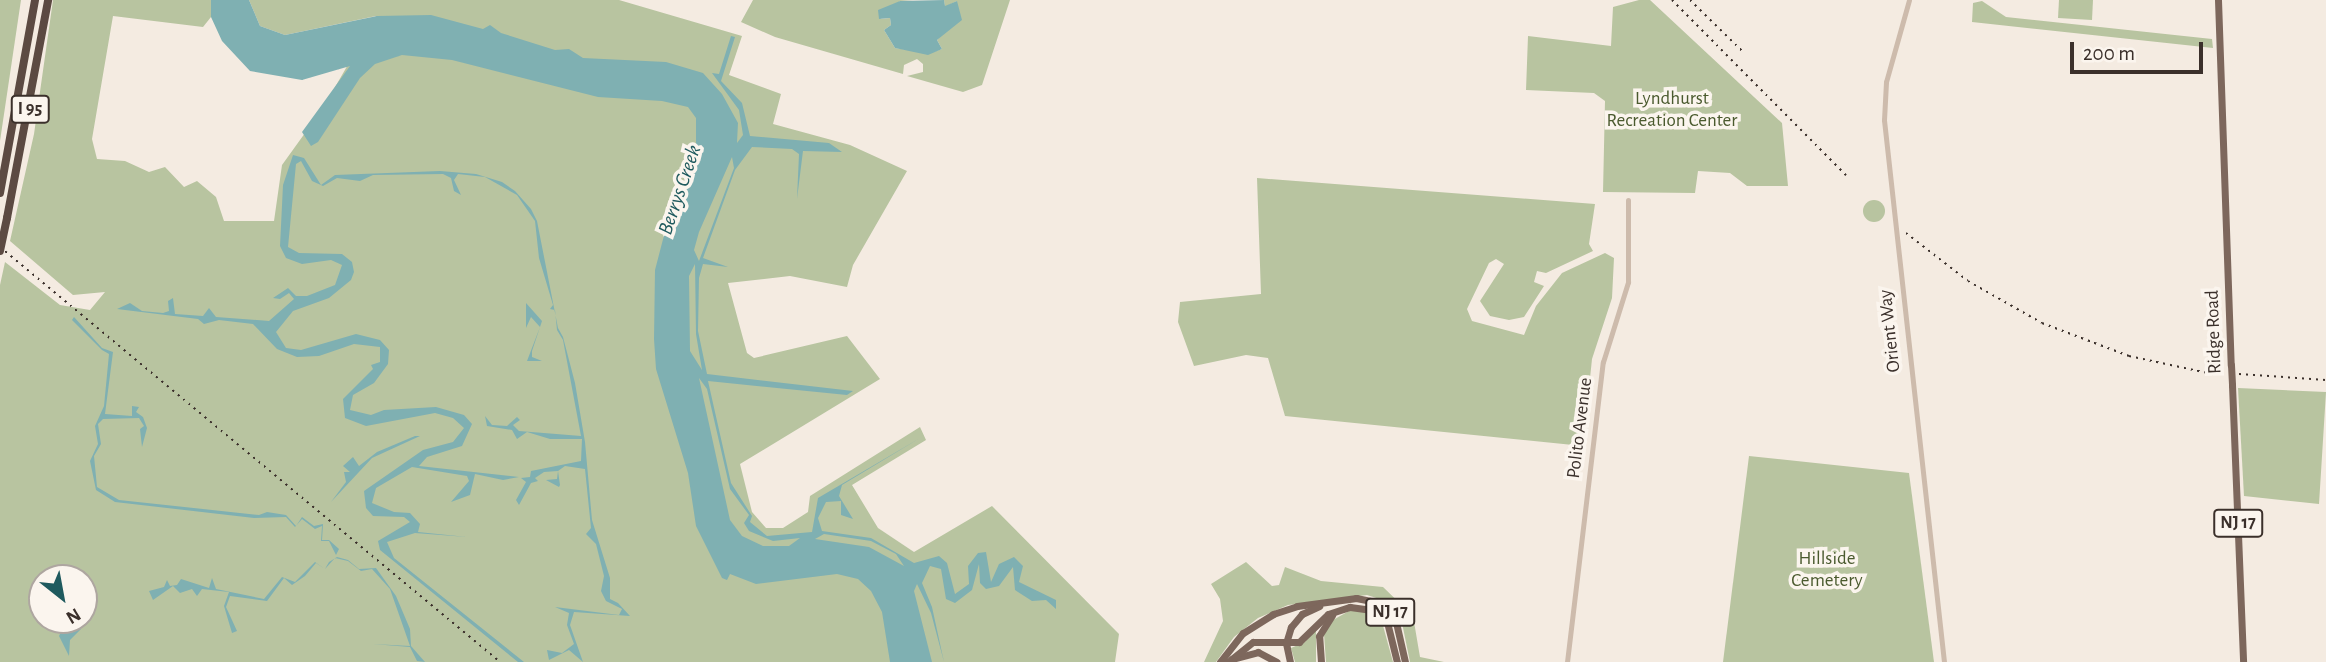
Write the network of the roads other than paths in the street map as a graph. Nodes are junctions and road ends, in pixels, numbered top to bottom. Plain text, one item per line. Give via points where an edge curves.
1 (36, 0) edge
2 (48, 0) edge
3 (1909, 0) edge
4 (2218, 0) edge
5 (0, 193) edge
6 (1628, 200) dead end
7 (0, 251) edge
8 (1340, 600) junction
9 (1354, 607) junction
10 (1286, 643) junction
11 (1220, 662) edge
12 (1229, 662) edge
13 (1276, 662) edge
14 (1290, 662) edge
15 (1321, 662) edge
16 (1397, 662) edge
17 (1405, 662) edge
18 (1567, 662) edge
19 (1944, 662) edge
20 (2243, 662) edge

1 - 5 highway, I 95
2 - 7 highway, I 95, bridge
3 - 19 street, Orient Way via 1886,82 1884,120
4 - 20 main road, Ridge Road / NJ 17, bridge
6 - 18 street, Polito Avenue via 1628,282 1603,362
8 - 10 main road, NJ 17 via 1302,614
8 - 11 main road via 1273,614 1243,633
8 - 17 main road, NJ 17 via 1368,599 1390,612 1402,633
9 - 10 main road via 1331,612 1301,640
9 - 15 main road, NJ 17 via 1336,612 1323,626 1318,644
9 - 16 main road, NJ 17 via 1373,610 1387,622
10 - 12 main road via 1250,643
10 - 14 main road
12 - 13 main road via 1254,652

